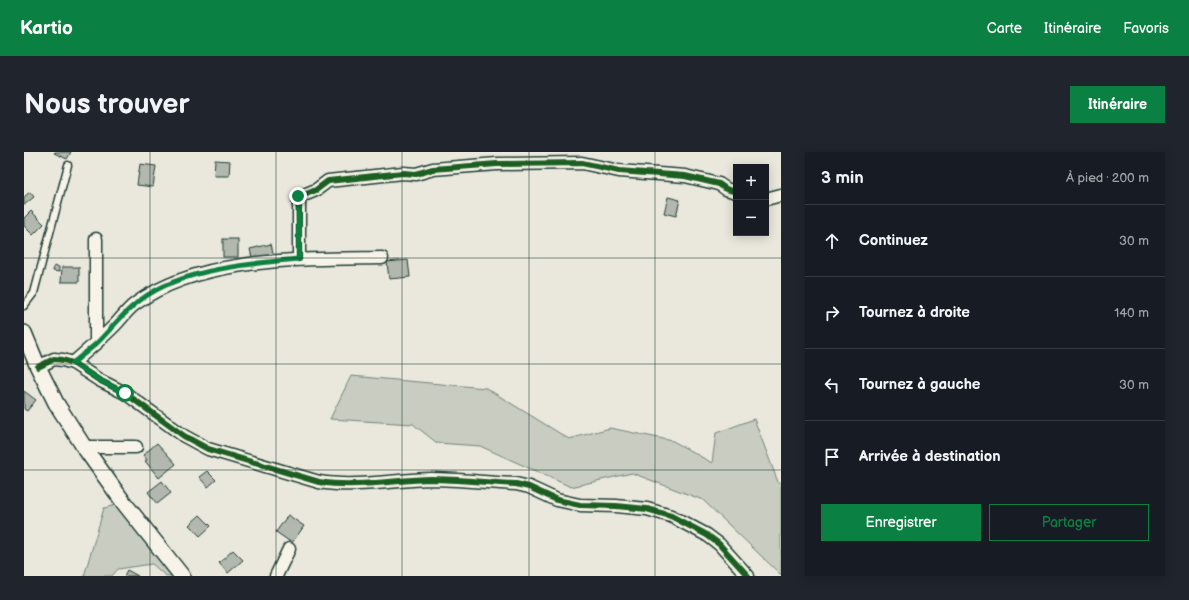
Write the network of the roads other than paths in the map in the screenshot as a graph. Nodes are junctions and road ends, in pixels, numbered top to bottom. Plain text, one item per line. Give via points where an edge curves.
1 (68, 165) dead end
2 (733, 191) edge
3 (781, 195) edge
4 (769, 198) edge
5 (96, 239) dead end
6 (382, 258) dead end
7 (299, 259) junction
8 (24, 306) edge
9 (24, 333) edge
10 (96, 344) junction
11 (73, 363) junction
12 (38, 367) junction
13 (84, 447) junction
14 (136, 447) dead end
15 (289, 549) dead end
16 (182, 576) edge
17 (276, 576) edge
18 (748, 576) edge

1 - 8 lane via 34,293
2 - 7 street via 719,184 685,176 620,171 582,163 497,164 328,181 316,190 298,196
3 - 4 street
5 - 10 street
6 - 7 street
7 - 10 street via 214,271 169,284 134,305
9 - 12 street
10 - 11 street
11 - 12 street via 54,359
11 - 18 street via 125,393 198,445 214,451 332,484 432,479 516,484 557,500 580,505 647,510 671,516 719,544
12 - 13 street via 56,403
13 - 14 street
13 - 16 street via 124,504
15 - 17 street

